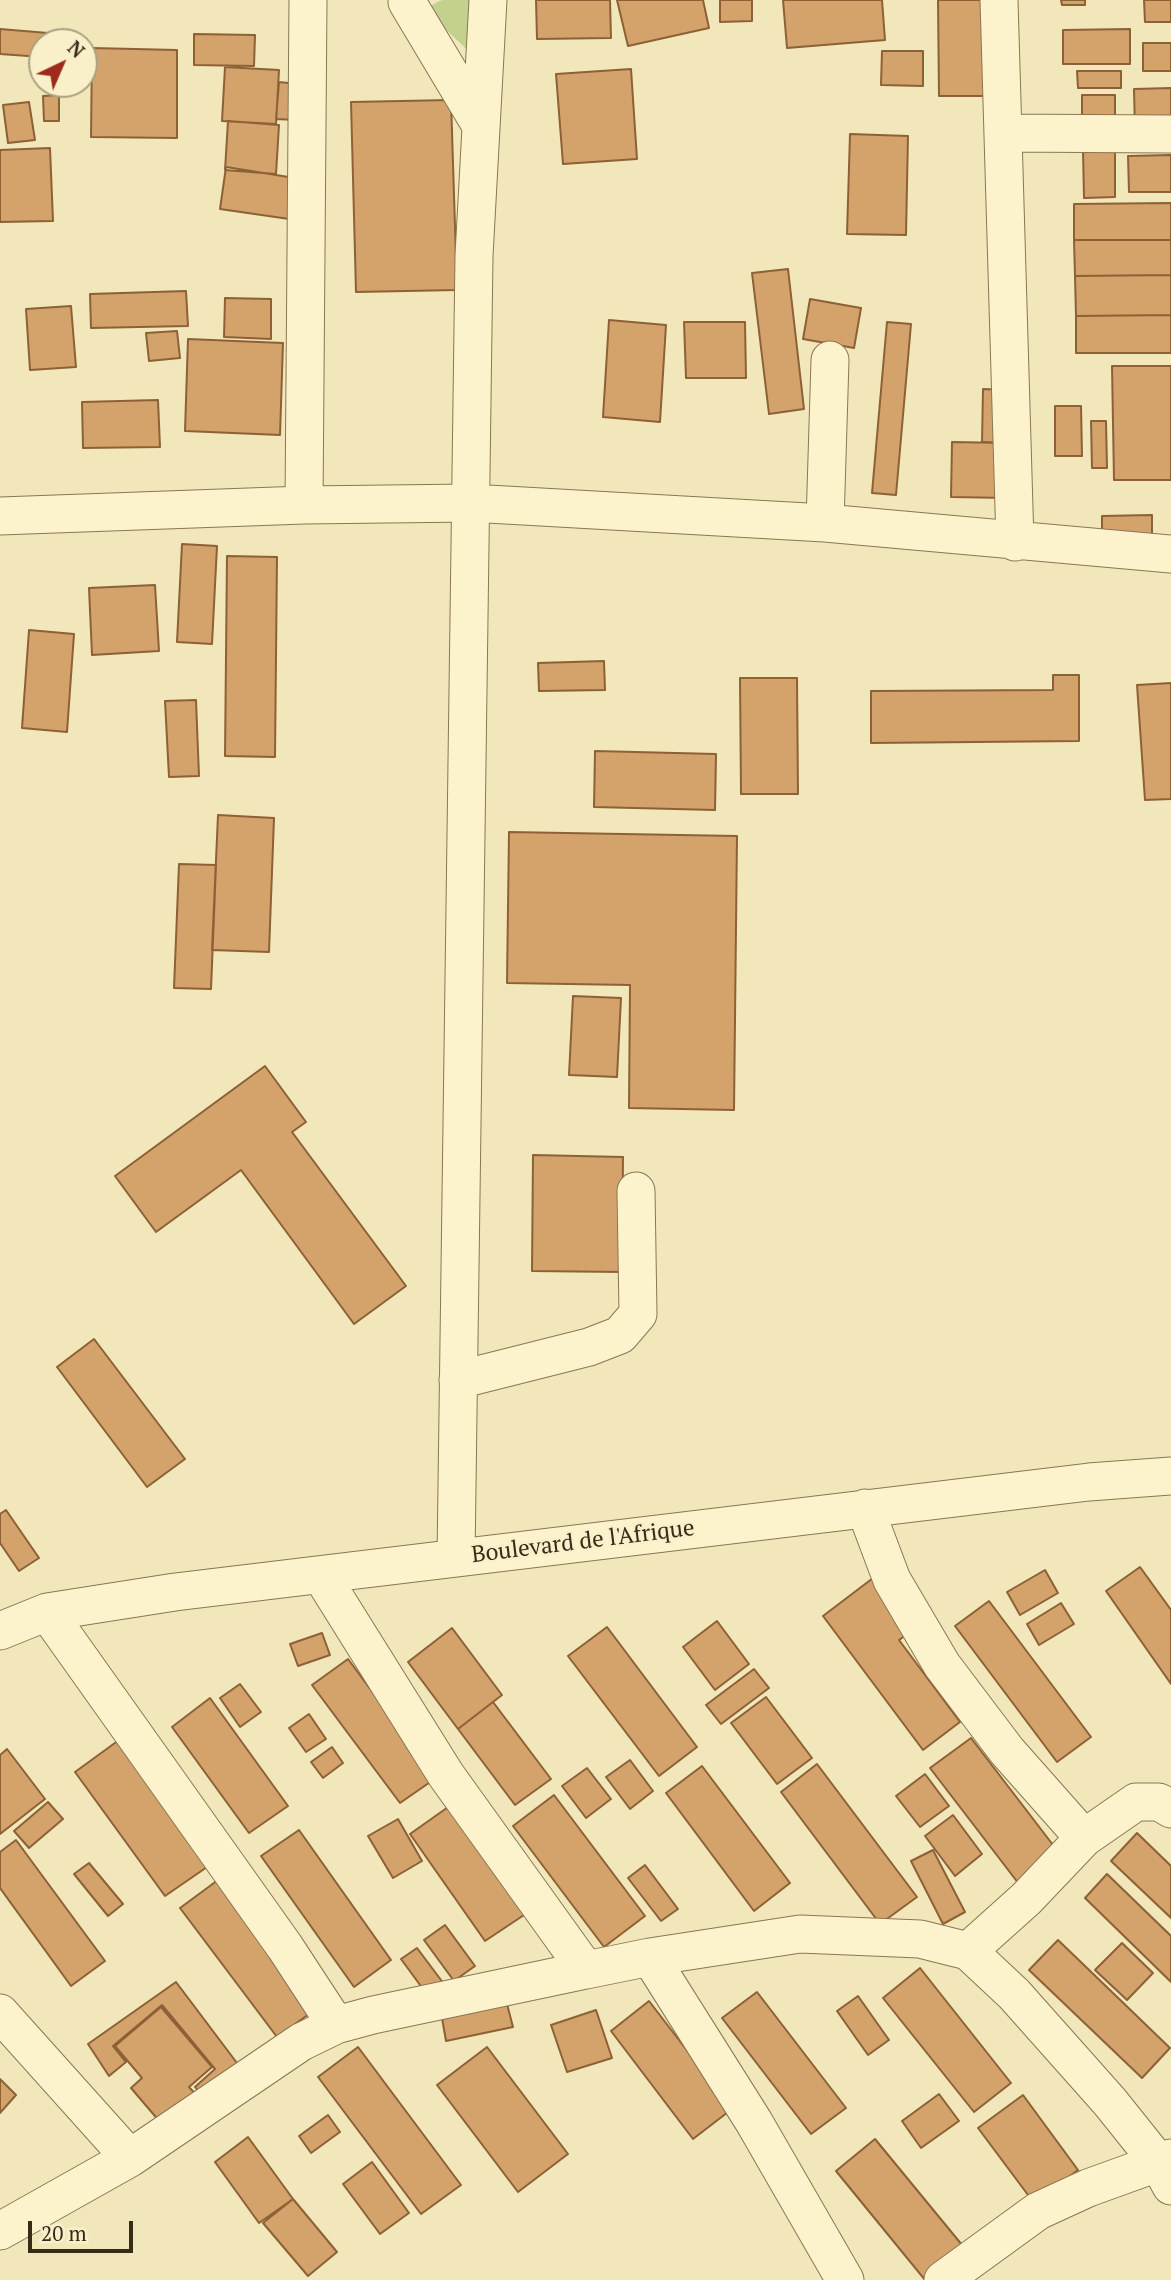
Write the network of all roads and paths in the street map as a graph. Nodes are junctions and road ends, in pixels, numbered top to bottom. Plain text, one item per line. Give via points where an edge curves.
1 (307, 0) edge
2 (315, 0) edge
3 (488, 0) edge
4 (999, 0) edge
5 (404, 1) edge
6 (480, 124) junction
7 (1003, 133) junction
8 (1171, 134) edge
9 (830, 360) dead end
10 (470, 503) junction
11 (304, 505) junction
12 (0, 516) edge
13 (825, 523) junction
14 (1015, 541) junction
15 (1171, 554) edge
16 (636, 1191) dead end
17 (458, 1380) junction
18 (1171, 1476) edge
19 (865, 1508) junction
20 (456, 1558) junction
21 (321, 1575) junction
22 (47, 1612) junction
23 (0, 1631) edge
24 (1171, 1809) edge
25 (1084, 1838) junction
26 (968, 1951) junction
27 (650, 1957) junction
28 (586, 1970) junction
29 (0, 2013) edge
30 (336, 2025) junction
31 (130, 2158) junction
32 (1166, 2169) edge
33 (0, 2231) edge
34 (845, 2280) edge
35 (943, 2280) edge

1 - 2 street
1 - 11 street
3 - 6 street
4 - 7 street
5 - 6 street
6 - 10 street
7 - 8 street
7 - 14 street
9 - 13 street
10 - 11 street
10 - 13 street
10 - 17 street
11 - 12 street
13 - 14 street
14 - 15 street
16 - 17 street via 638,1314 620,1335
17 - 20 street
18 - 19 street, Boulevard de l'Afrique
19 - 20 street, Boulevard de l'Afrique
19 - 25 street via 892,1580 942,1665 1007,1751
20 - 21 street, Boulevard de l'Afrique
21 - 22 street, Boulevard de l'Afrique
21 - 28 street via 446,1775
22 - 23 street, Boulevard de l'Afrique
22 - 30 street
24 - 25 street via 1158,1802 1136,1802
25 - 26 street
26 - 27 street via 920,1939 800,1934
26 - 32 street via 1014,1994
27 - 28 street
27 - 34 street via 754,2122
28 - 30 street
29 - 31 street
30 - 31 street via 301,2042
31 - 33 street
32 - 35 street via 1088,2188 1038,2211

